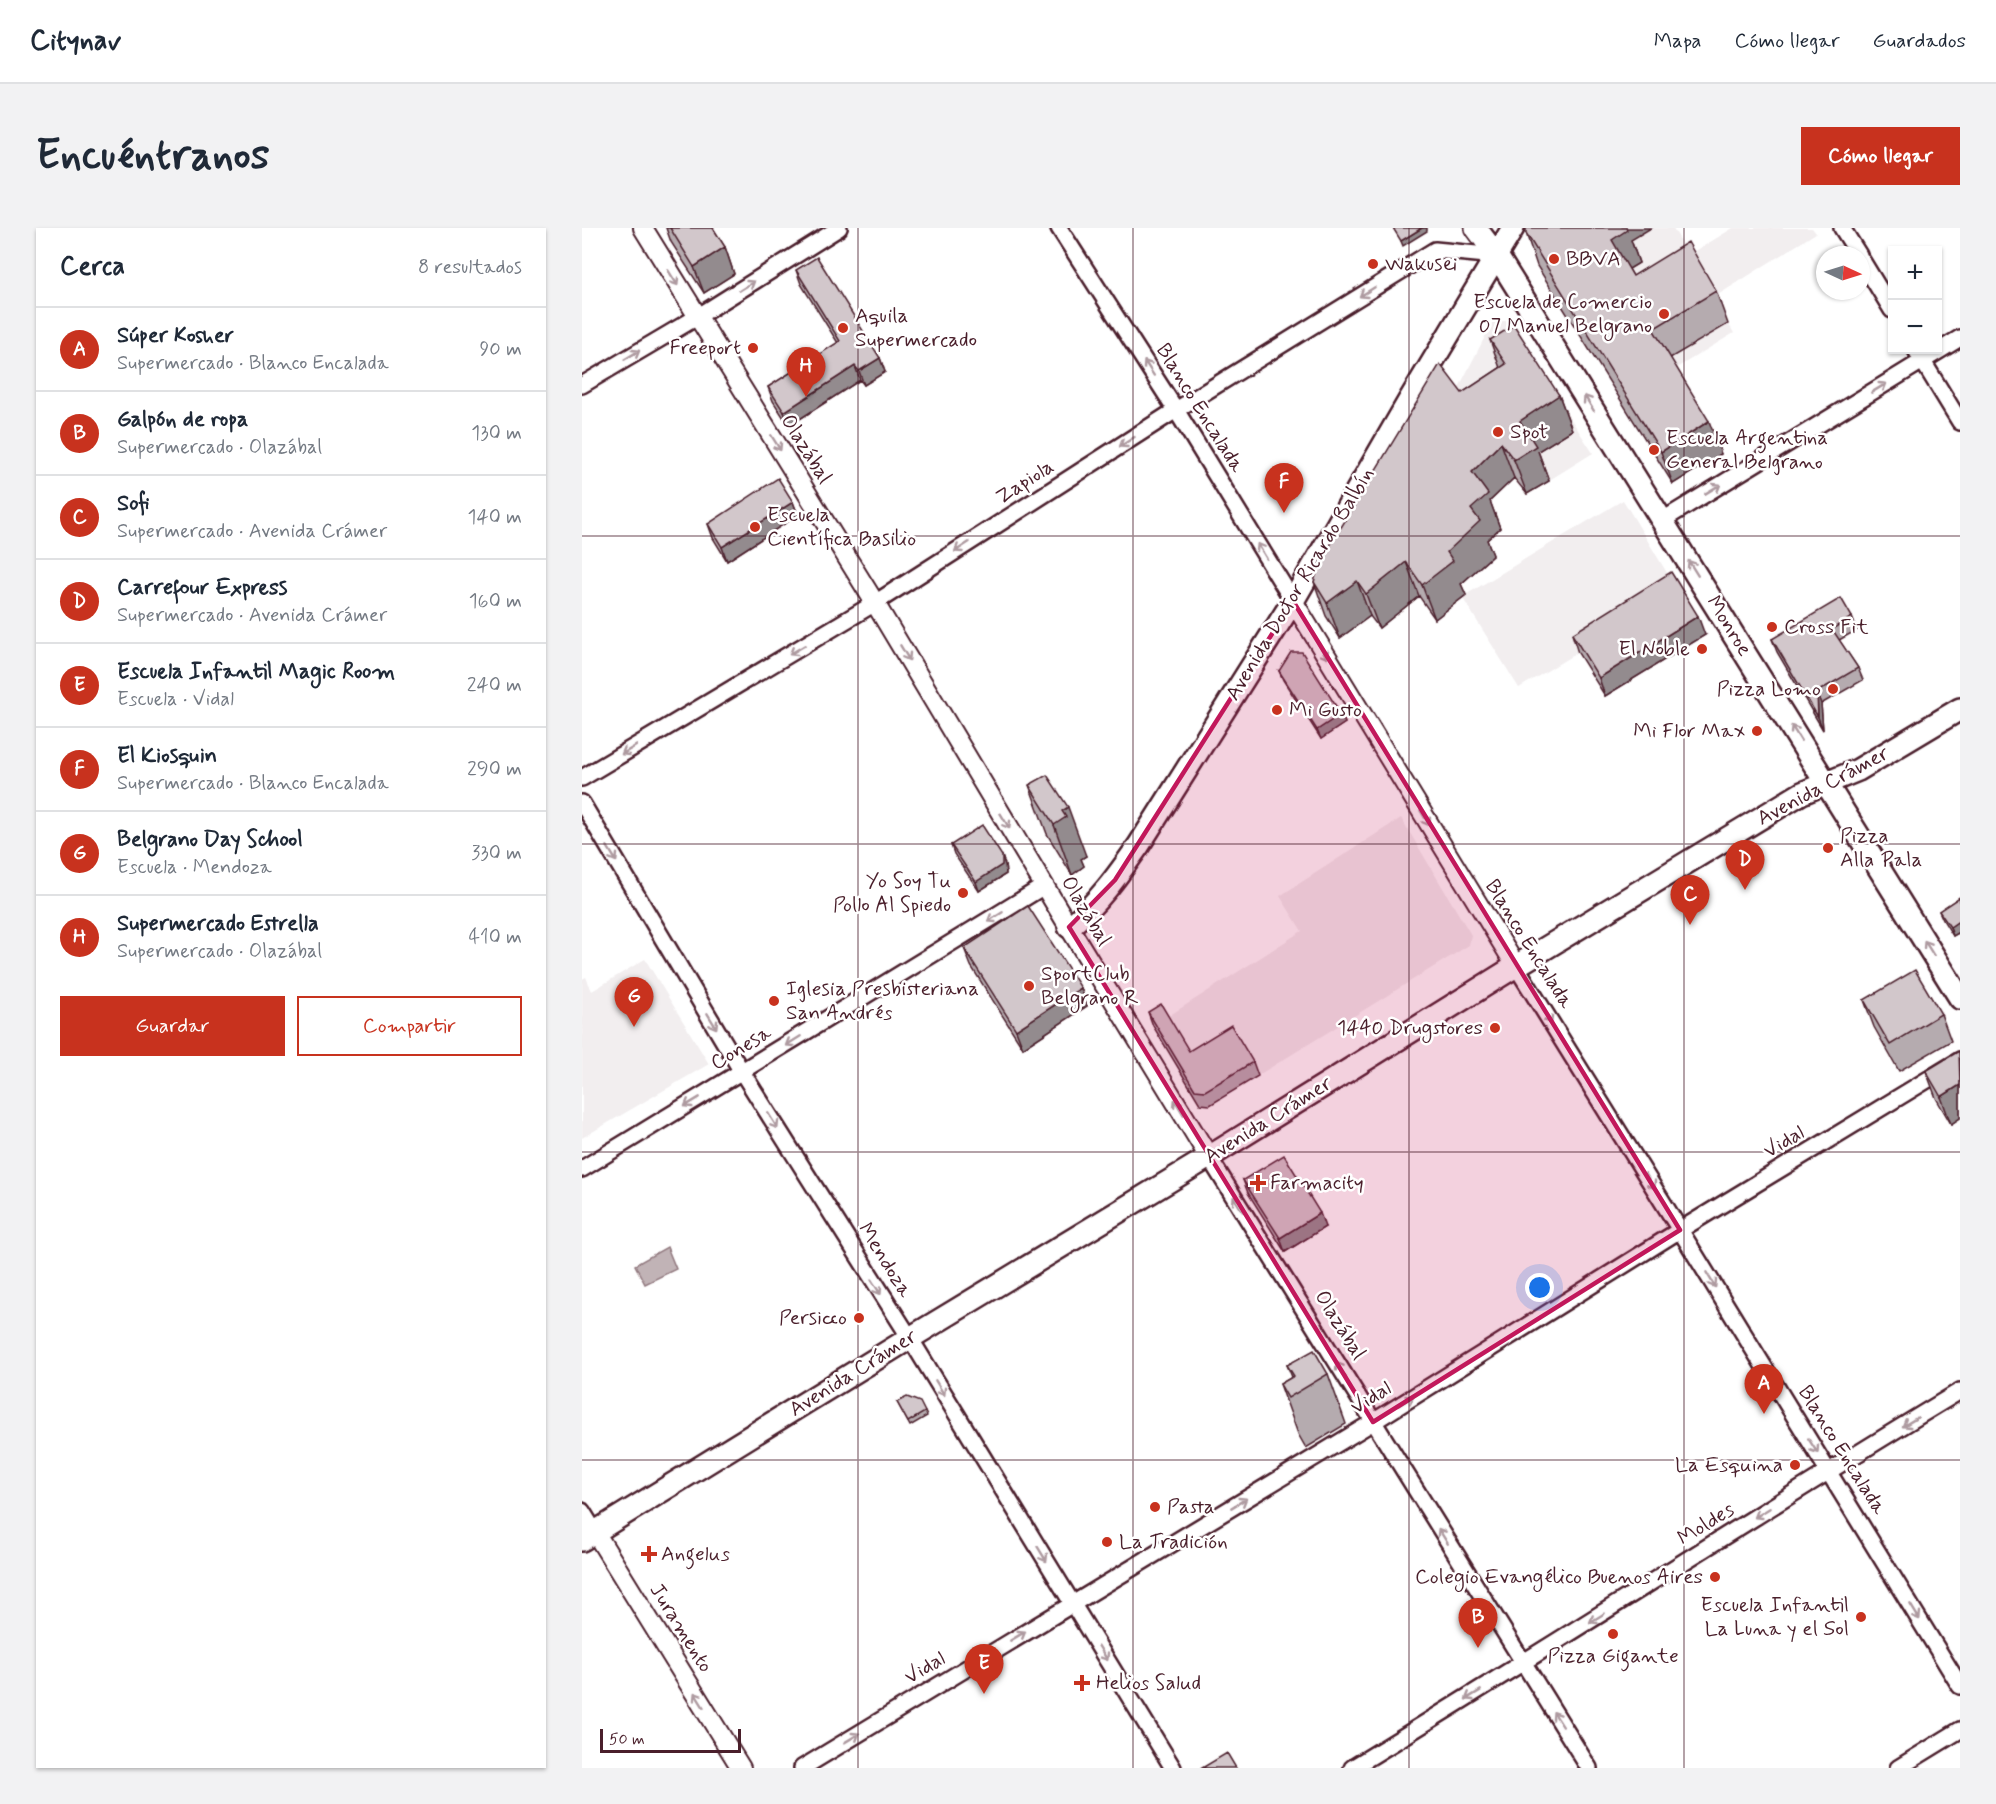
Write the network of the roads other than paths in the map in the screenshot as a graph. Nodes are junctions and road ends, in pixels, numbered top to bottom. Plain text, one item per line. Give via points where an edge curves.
1 (643, 228) edge
2 (839, 228) edge
3 (1059, 228) edge
4 (1476, 228) edge
5 (1513, 228) edge
6 (1842, 228) edge
7 (1853, 246) edge
8 (1497, 256) junction
9 (1870, 273) edge
10 (1888, 302) edge
11 (697, 317) junction
12 (1960, 338) edge
13 (1920, 355) edge
14 (582, 385) edge
15 (1176, 410) junction
16 (1960, 422) edge
17 (1663, 520) junction
18 (1293, 601) junction
19 (875, 603) junction
20 (1960, 710) edge
21 (582, 778) edge
22 (1827, 783) junction
23 (582, 803) edge
24 (1044, 886) junction
25 (1069, 927) junction
26 (1516, 966) junction
27 (1960, 998) edge
28 (1960, 1060) edge
29 (742, 1072) junction
30 (1209, 1157) junction
31 (582, 1169) edge
32 (1680, 1230) junction
33 (910, 1338) junction
34 (1960, 1392) edge
35 (1373, 1422) junction
36 (1829, 1471) junction
37 (582, 1511) edge
38 (589, 1536) edge
39 (1072, 1603) junction
40 (1523, 1664) junction
41 (1960, 1686) edge
42 (1960, 1730) edge
43 (741, 1768) edge
44 (802, 1768) edge
45 (1173, 1768) edge
46 (1352, 1768) edge
47 (1589, 1768) edge
48 (1898, 1768) edge

1 -> 11 street, Olazábal
11 -> 2 street
15 -> 3 street, Blanco Encalada
4 - 8 main road, Monroe
5 - 8 main road, Avenida Doctor Ricardo Balbín
6 - 7 street
8 -> 15 street, Zapiola via 1435,250
17 -> 8 main road, Monroe
8 - 18 main road, Avenida Doctor Ricardo Balbín
9 - 10 street
14 -> 11 street
11 -> 19 street, Olazábal
12 - 13 street
13 - 16 street
17 -> 13 street
18 -> 15 street, Blanco Encalada
15 -> 19 street, Zapiola
22 -> 17 main road, Monroe
18 - 25 main road, Avenida Doctor Ricardo Balbín via 1121,871 1095,904
18 -> 26 street, Blanco Encalada
19 -> 21 street, Zapiola
19 -> 24 street, Olazábal
20 - 22 main road, Avenida Crámer via 1858,771
22 - 26 main road, Avenida Crámer via 1802,793
27 -> 22 main road, Monroe
23 -> 29 street, Mendoza
24 - 25 street, Olazábal
24 -> 29 street, Conesa
30 -> 25 street, Olazábal
26 - 30 main road, Avenida Crámer
26 -> 32 street, Blanco Encalada
28 - 32 street, Vidal
29 -> 31 street, Conesa
29 -> 33 street, Mendoza
30 - 33 main road, Avenida Crámer
35 -> 30 street, Olazábal
35 -> 32 street, Vidal
32 -> 36 street, Blanco Encalada
33 - 38 main road, Avenida Crámer
33 -> 39 street, Mendoza
34 -> 36 street, Moldes
39 -> 35 street, Vidal
40 -> 35 street, Olazábal
36 -> 40 street, Moldes
36 -> 41 street, Blanco Encalada
37 - 38 street, Juramento
43 -> 38 street, Juramento
44 -> 39 street, Vidal
39 -> 45 street, Mendoza
40 -> 46 street, Moldes
47 -> 40 street, Olazábal
42 - 48 street

